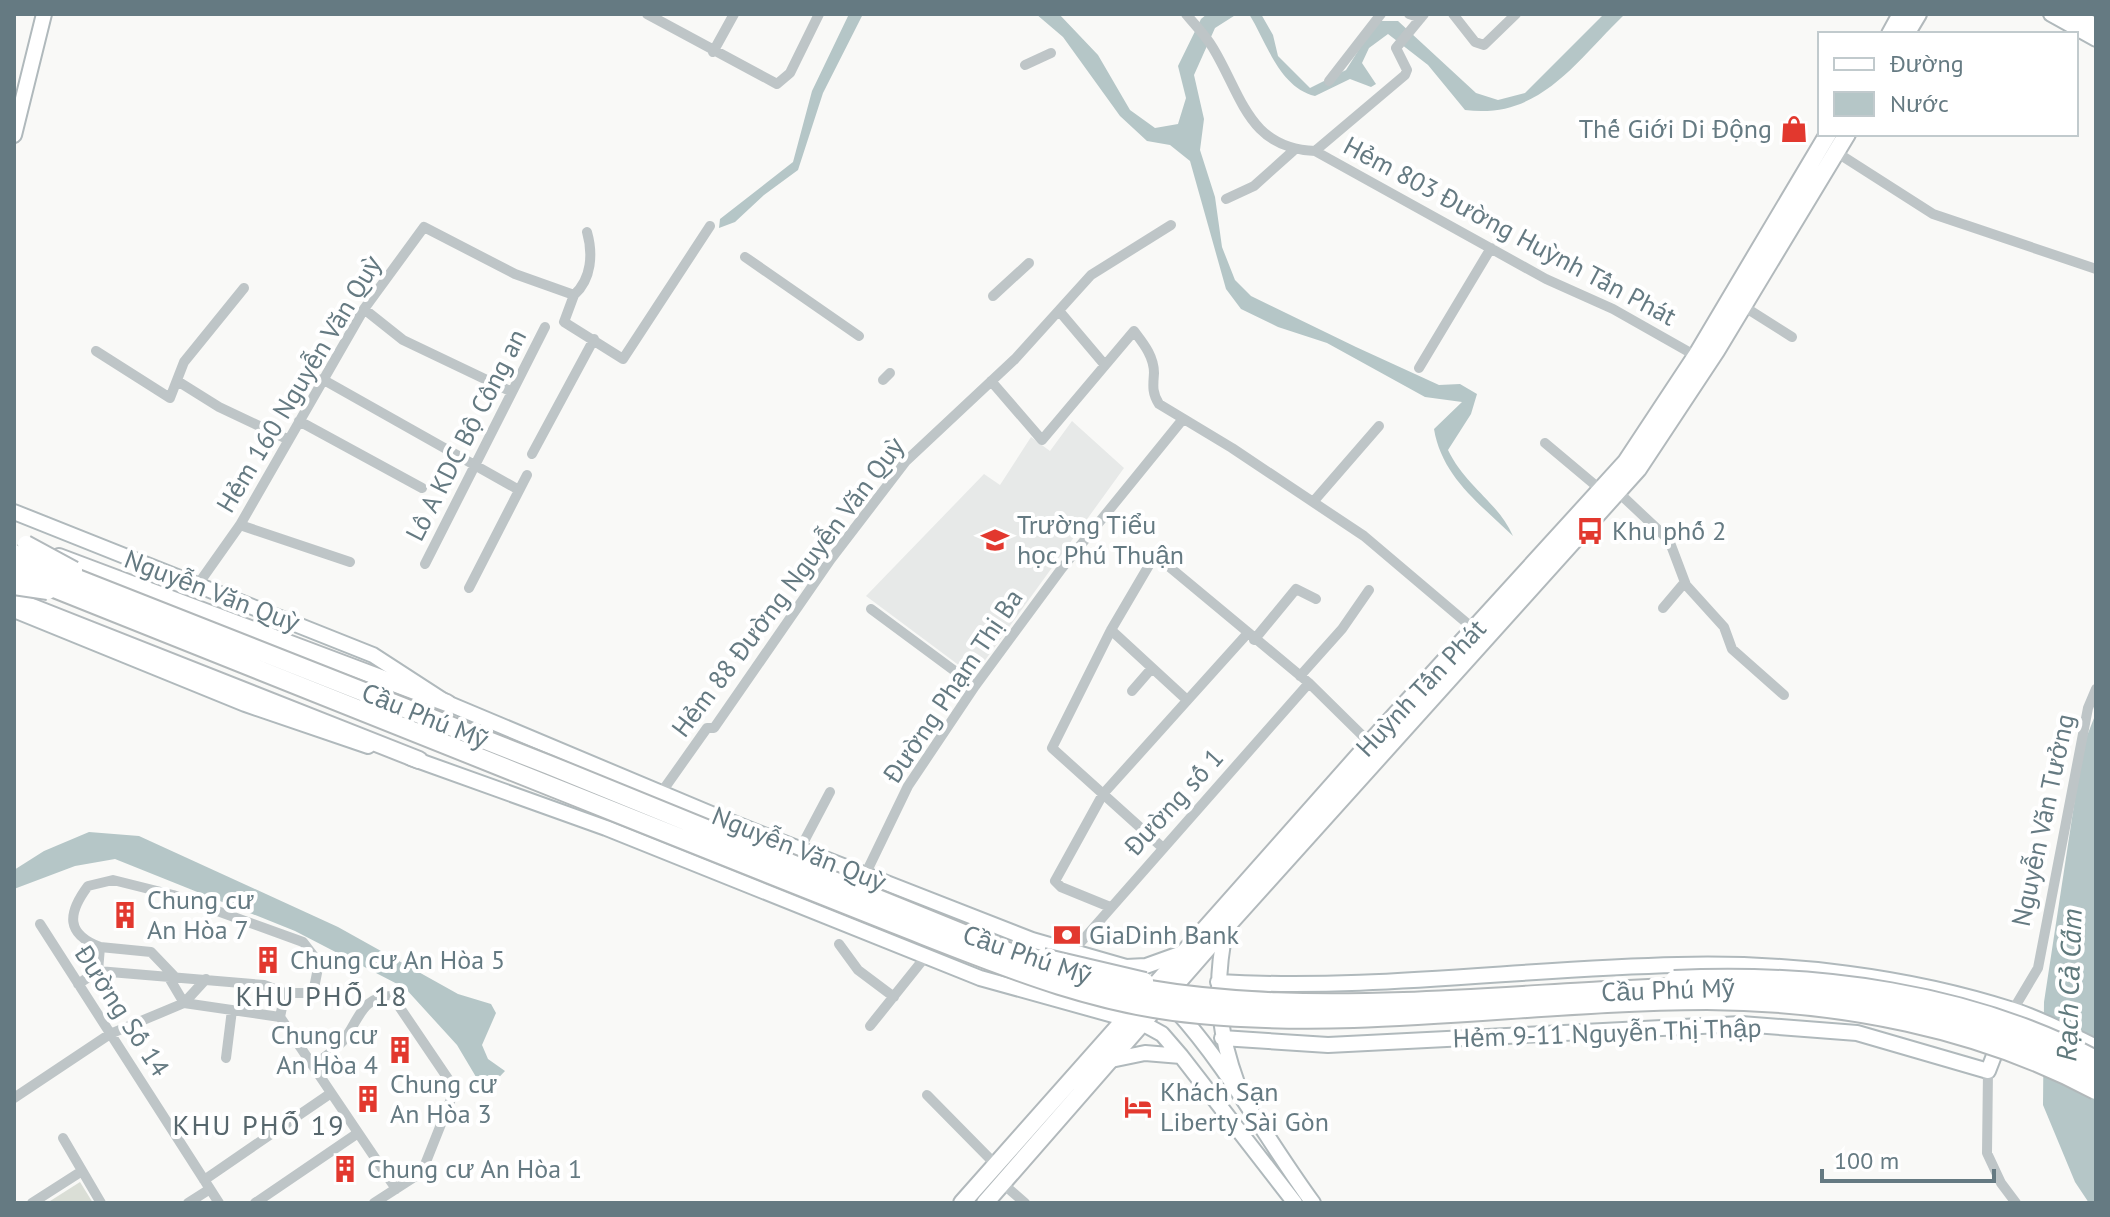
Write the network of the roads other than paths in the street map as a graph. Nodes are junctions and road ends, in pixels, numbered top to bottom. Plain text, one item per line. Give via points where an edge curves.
1 (44, 14) edge
2 (647, 14) edge
3 (734, 14) edge
4 (819, 14) edge
5 (1381, 14) edge
6 (1409, 14) edge
7 (1453, 14) edge
8 (1516, 14) edge
9 (1901, 14) edge
10 (1918, 14) edge
11 (2051, 14) edge
12 (2075, 14) edge
13 (1187, 16) edge
14 (1420, 19) edge
15 (2096, 26) edge
16 (1891, 32) edge
17 (1907, 32) edge
18 (2096, 39) edge
19 (713, 52) junction
20 (1051, 53) dead end
21 (1025, 65) dead end
22 (1329, 81) dead end
23 (14, 135) edge
24 (1828, 144) edge
25 (1293, 151) junction
26 (1315, 151) junction
27 (1226, 199) dead end
28 (1171, 225) dead end
29 (710, 226) dead end
30 (587, 232) dead end
31 (1491, 248) junction
32 (745, 257) dead end
33 (1029, 263) dead end
34 (2096, 269) edge
35 (244, 288) dead end
36 (574, 295) junction
37 (993, 296) dead end
38 (1743, 306) junction
39 (364, 309) junction
40 (1060, 312) junction
41 (545, 327) dead end
42 (859, 336) dead end
43 (1792, 337) dead end
44 (594, 339) junction
45 (1705, 350) junction
46 (96, 351) dead end
47 (1104, 364) junction
48 (1419, 368) dead end
49 (322, 379) junction
50 (991, 381) junction
51 (179, 382) junction
52 (512, 392) junction
53 (1183, 419) junction
54 (299, 421) junction
55 (1379, 426) dead end
56 (287, 439) junction
57 (1545, 443) dead end
58 (532, 454) dead end
59 (475, 466) junction
60 (527, 475) dead end
61 (422, 488) dead end
62 (519, 490) junction
63 (1601, 490) junction
64 (1619, 493) junction
65 (1313, 502) junction
66 (14, 512) edge
67 (240, 525) junction
68 (18, 545) edge
69 (350, 562) dead end
70 (425, 564) dead end
71 (14, 572) edge
72 (1685, 582) junction
73 (199, 583) junction
74 (14, 586) edge
75 (469, 588) dead end
76 (1369, 590) dead end
77 (1316, 599) dead end
78 (14, 600) edge
79 (1663, 608) dead end
80 (871, 609) dead end
81 (14, 610) edge
82 (1503, 611) junction
83 (1111, 630) junction
84 (1475, 630) junction
85 (1250, 637) junction
86 (1152, 668) junction
87 (379, 679) joint
88 (1305, 680) junction
89 (975, 686) junction
90 (2096, 689) edge
91 (1132, 691) dead end
92 (1784, 695) dead end
93 (1187, 700) junction
94 (447, 703) junction
95 (355, 733) joint
96 (1376, 749) junction
97 (419, 760) junction
98 (593, 766) junction
99 (830, 792) dead end
100 (661, 793) junction
101 (1103, 794) junction
102 (575, 817) junction
103 (801, 847) junction
104 (1163, 848) junction
105 (865, 875) junction
106 (1110, 907) junction
107 (1221, 922) junction
108 (40, 924) dead end
109 (839, 944) dead end
110 (100, 947) junction
111 (1073, 951) junction
112 (1185, 952) junction
113 (926, 956) junction
114 (1126, 967) junction
115 (98, 971) junction
116 (171, 976) junction
117 (206, 979) junction
118 (1218, 982) junction
119 (78, 984) junction
120 (1158, 992) junction
121 (285, 993) junction
122 (894, 997) junction
123 (184, 1003) junction
124 (2016, 1004) junction
125 (232, 1010) junction
126 (1094, 1012) junction
127 (280, 1017) junction
128 (1134, 1020) junction
129 (870, 1026) dead end
130 (110, 1034) junction
131 (1222, 1038) junction
132 (1101, 1046) junction
133 (2096, 1047) edge
134 (1181, 1056) junction
135 (226, 1058) dead end
136 (2096, 1059) edge
137 (1111, 1060) junction
138 (313, 1066) junction
139 (1988, 1071) junction
140 (2096, 1072) edge
141 (2096, 1090) edge
142 (331, 1093) junction
143 (927, 1095) dead end
144 (14, 1098) edge
145 (2096, 1098) edge
146 (1243, 1099) junction
147 (1255, 1121) junction
148 (1039, 1129) junction
149 (1241, 1132) junction
150 (358, 1133) junction
151 (63, 1138) dead end
152 (996, 1165) junction
153 (82, 1171) junction
154 (1002, 1183) junction
155 (207, 1185) junction
156 (396, 1189) junction
157 (32, 1203) edge
158 (101, 1203) edge
159 (188, 1203) edge
160 (219, 1203) edge
161 (255, 1203) edge
162 (374, 1203) edge
163 (962, 1203) edge
164 (985, 1203) edge
165 (1025, 1203) edge
166 (1295, 1203) edge
167 (1313, 1203) edge
168 (2016, 1203) edge

1 - 23 street
2 - 19 street
3 - 19 street
4 - 19 street via 783,81 771,82
5 - 22 street
6 - 14 street
7 - 8 street via 1475,42 1484,45
9 - 16 main road
10 - 17 main road
11 - 18 street
12 - 15 street
13 - 25 street via 1212,46 1261,133
14 - 26 street via 1395,51 1405,75
20 - 21 street
24 - 34 street via 1933,214
24 - 38 main road, Huỳnh Tấn Phát
24 - 45 main road, Huỳnh Tấn Phát
25 - 26 street, Hẻm 803 Đường Huỳnh Tấn Phát
25 - 27 street via 1254,186
26 - 31 street, Hẻm 803 Đường Huỳnh Tấn Phát
28 - 40 street, Hẻm 88 Đường Nguyễn Văn Quỳ via 1091,275
29 - 44 street via 623,359
30 - 36 street via 593,251 586,278
31 - 45 street, Hẻm 803 Đường Huỳnh Tấn Phát
31 - 48 street
32 - 42 street
33 - 37 street
35 - 51 street via 184,362
36 - 39 street, Hẻm 160 Nguyễn Văn Quỳ via 515,274 424,227
36 - 44 street via 564,322
38 - 43 street
38 - 45 main road, Huỳnh Tấn Phát
39 - 49 street, Hẻm 160 Nguyễn Văn Quỳ
39 - 52 street via 403,340
40 - 47 street
40 - 50 street, Hẻm 88 Đường Nguyễn Văn Quỳ
41 - 52 street, Lô A KDC Bộ Công an
44 - 58 street
45 - 63 main road, Huỳnh Tấn Phát via 1644,439
45 - 64 main road, Huỳnh Tấn Phát via 1654,449
46 - 51 street via 170,398
47 - 50 street via 1042,440
47 - 53 street via 1134,331 1154,370 1153,395
49 - 54 street, Hẻm 160 Nguyễn Văn Quỳ
49 - 59 street
50 - 100 street, Hẻm 88 Đường Nguyễn Văn Quỳ via 898,471 714,728 707,728
51 - 56 street
52 - 59 street, Lô A KDC Bộ Công an
53 - 65 street
53 - 89 street, Đường Phạm Thị Ba
54 - 56 street, Hẻm 160 Nguyễn Văn Quỳ
54 - 61 street
55 - 65 street
56 - 67 street, Hẻm 160 Nguyễn Văn Quỳ
57 - 63 street
59 - 62 street
59 - 70 street, Lô A KDC Bộ Công an
60 - 62 street
62 - 75 street
63 - 82 main road, Huỳnh Tấn Phát
64 - 72 street via 1669,540
64 - 82 main road, Huỳnh Tấn Phát
65 - 84 street via 1364,536
66 - 73 street, Nguyễn Văn Quỳ
67 - 69 street
67 - 73 street, Hẻm 160 Nguyễn Văn Quỳ
68 - 87 main road, Cầu Phú Mỹ, bridge
68 - 136 main road, Cầu Phú Mỹ, bridge via 1034,955 1203,992 1266,995 1711,977 1820,981 1974,1012 2032,1030
68 - 140 highway, Cầu Phú Mỹ, bridge via 1027,960 1089,978 1206,1000 1283,1005 1680,987 1820,991 1911,1007 1988,1029
71 - 141 highway, Cầu Phú Mỹ, bridge via 893,923 1033,977 1114,1000 1200,1014 1320,1020 1681,1001 1790,1004 1870,1014 1943,1032 2012,1053
72 - 79 street
72 - 92 street via 1724,627 1740,659
73 - 94 street, Nguyễn Văn Quỳ via 373,655
74 - 145 main road, Cầu Phú Mỹ, bridge via 39,587 1056,992 1213,1023 1344,1024 1706,1004 1788,1009 1929,1031 2023,1062
76 - 88 street, Đường số 1
77 - 85 street via 1296,589
78 - 95 main road, Cầu Phú Mỹ
80 - 89 street
81 - 97 street, Nguyễn Văn Quỳ via 307,728
82 - 84 main road, Huỳnh Tấn Phát
82 - 96 main road, Huỳnh Tấn Phát
83 - 85 street via 1155,555
83 - 86 street
83 - 101 street via 1052,748
84 - 96 main road, Huỳnh Tấn Phát
85 - 88 street
85 - 93 street
86 - 91 street
86 - 93 street
87 - 94 main road, Nguyễn Văn Quỳ
88 - 96 street
88 - 104 street, Đường số 1
89 - 105 street, Đường Phạm Thị Ba via 908,786
90 - 124 street, Nguyễn Văn Tưởng via 2038,968
93 - 101 street
94 - 98 street, Nguyễn Văn Quỳ
95 - 97 main road, Nguyễn Văn Quỳ
96 - 107 main road, Huỳnh Tấn Phát
97 - 102 street, Nguyễn Văn Quỳ
98 - 100 street, Nguyễn Văn Quỳ
98 - 102 street
99 - 103 street
100 - 103 street, Nguyễn Văn Quỳ
101 - 104 street
101 - 106 street via 1055,881
102 - 113 street, Nguyễn Văn Quỳ
103 - 105 street, Nguyễn Văn Quỳ
104 - 106 street, Đường số 1
105 - 111 street, Nguyễn Văn Quỳ
106 - 111 street, Đường số 1
107 - 112 main road, Huỳnh Tấn Phát
107 - 118 street
107 - 120 main road, Huỳnh Tấn Phát
108 - 119 street, Đường Số 14
109 - 122 street via 858,970
110 - 115 street
110 - 116 street via 151,952
110 - 121 street via 78,938 74,930 79,898 88,886 113,880 173,895 303,942 319,963 313,993
111 - 114 street, Nguyễn Văn Quỳ
112 - 114 street
112 - 120 main road, Huỳnh Tấn Phát
113 - 122 street
113 - 126 street, Nguyễn Văn Quỳ
114 - 120 street, Nguyễn Văn Quỳ
115 - 116 street
115 - 119 street
116 - 117 street
116 - 123 street
117 - 121 street via 264,985
117 - 123 street
118 - 124 street via 1391,983 1679,965 1821,971
118 - 131 street
119 - 130 street, Đường Số 14
120 - 128 main road, Huỳnh Tấn Phát
120 - 146 street, Nguyễn Văn Quỳ
121 - 127 street
122 - 129 street
123 - 125 street
123 - 130 street
124 - 133 street
124 - 139 street
125 - 127 street
125 - 135 street
126 - 128 street, Nguyễn Văn Quỳ
126 - 132 street via 1105,1035
127 - 138 street
128 - 132 main road, Huỳnh Tấn Phát
128 - 134 street via 1162,1034
128 - 137 main road, Huỳnh Tấn Phát
130 - 144 street
130 - 155 street, Đường Số 14
131 - 139 street, Hẻm 9-11 Nguyễn Thị Thập via 1328,1045 1741,1024 1857,1033
131 - 146 street
132 - 148 main road, Huỳnh Tấn Phát
134 - 137 street via 1145,1053
134 - 149 street
137 - 148 main road, Huỳnh Tấn Phát
138 - 142 street
138 - 156 street via 340,1045 359,1010 380,996 392,996 455,1089 422,1172
139 - 168 street via 1987,1153
142 - 150 street
142 - 155 street
143 - 152 street
146 - 147 street
147 - 149 street
147 - 167 street
148 - 152 main road, Huỳnh Tấn Phát
148 - 154 main road, Huỳnh Tấn Phát
149 - 166 street
150 - 156 street
150 - 161 street
151 - 153 street
152 - 163 main road, Huỳnh Tấn Phát
153 - 157 street
153 - 158 street
154 - 164 main road, Huỳnh Tấn Phát
154 - 165 street
155 - 159 street
155 - 160 street, Đường Số 14
156 - 162 street

